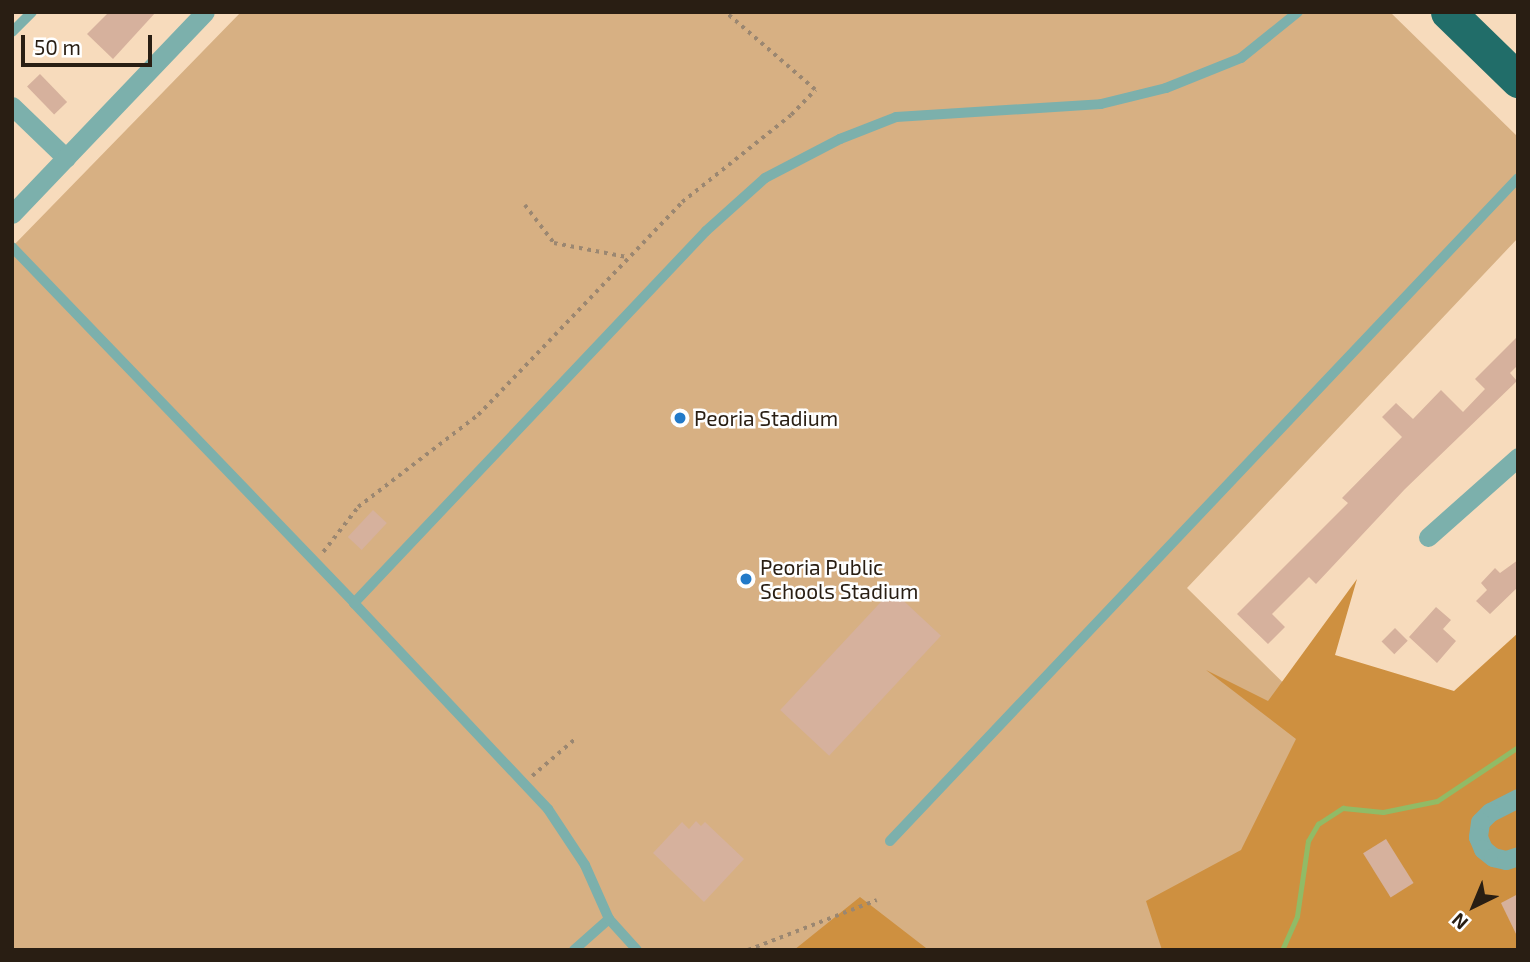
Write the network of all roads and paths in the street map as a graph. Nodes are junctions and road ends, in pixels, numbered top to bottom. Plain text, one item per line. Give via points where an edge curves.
1 (32, 12) edge
2 (205, 12) edge
3 (725, 12) edge
4 (1298, 12) edge
5 (1448, 12) edge
6 (12, 32) edge
7 (1518, 80) edge
8 (12, 106) edge
9 (66, 158) junction
10 (1518, 178) edge
11 (525, 205) dead end
12 (12, 214) edge
13 (12, 247) edge
14 (627, 257) junction
15 (1518, 457) edge
16 (1428, 537) dead end
17 (315, 562) junction
18 (354, 603) junction
19 (575, 739) dead end
20 (524, 784) junction
21 (1518, 798) edge
22 (890, 841) dead end
23 (1518, 856) edge
24 (877, 900) dead end
25 (609, 919) junction
26 (574, 950) edge
27 (637, 950) edge
28 (748, 950) edge

1 - 6 lane
2 - 9 street
3 - 14 path via 815,90 791,115 682,202
4 - 18 lane via 1241,58 1166,88 1101,104 896,117 840,139 765,178 706,231
5 - 7 highway
8 - 9 street
9 - 12 street
10 - 22 lane
11 - 14 path via 554,243
13 - 17 lane
14 - 17 path via 478,415 358,507
15 - 16 street
17 - 18 lane
18 - 20 lane
19 - 20 path
20 - 25 lane via 548,809 585,865
21 - 23 street via 1490,812 1480,822 1478,837 1493,857 1506,860
24 - 28 path
25 - 26 lane
25 - 27 lane

